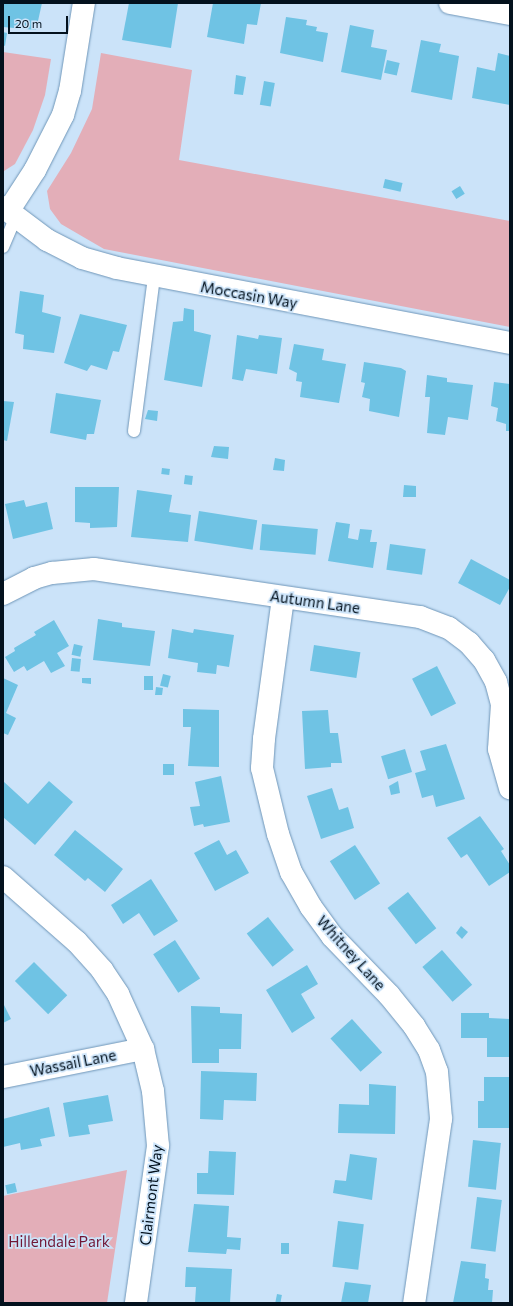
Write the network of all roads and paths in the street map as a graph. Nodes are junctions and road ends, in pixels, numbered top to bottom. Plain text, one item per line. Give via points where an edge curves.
1 (84, 3) edge
2 (450, 3) edge
3 (510, 14) edge
4 (9, 211) edge
5 (3, 247) edge
6 (154, 277) junction
7 (510, 343) edge
8 (134, 431) dead end
9 (3, 594) edge
10 (283, 598) junction
11 (510, 788) edge
12 (3, 877) edge
13 (143, 1049) junction
14 (3, 1077) edge
15 (136, 1303) edge
16 (414, 1303) edge

1 - 4 street via 70,91 63,115 35,170
2 - 3 street
4 - 5 lane
4 - 6 street, Moccasin Way via 48,240 82,258
6 - 7 street, Moccasin Way
6 - 8 lane
9 - 10 street, Autumn Lane via 34,578 52,573 94,569
10 - 11 street, Autumn Lane via 420,617 449,628 469,643 484,660 496,682 502,704 499,749
10 - 16 street, Whitney Lane via 262,768 278,834 291,872 310,907 332,936 389,995 414,1026 429,1050 437,1072 441,1094 441,1120
12 - 13 street, Clairmont Way via 76,942 102,970 118,994
13 - 14 street, Wassail Lane
13 - 15 street, Clairmont Way via 153,1091 158,1146

